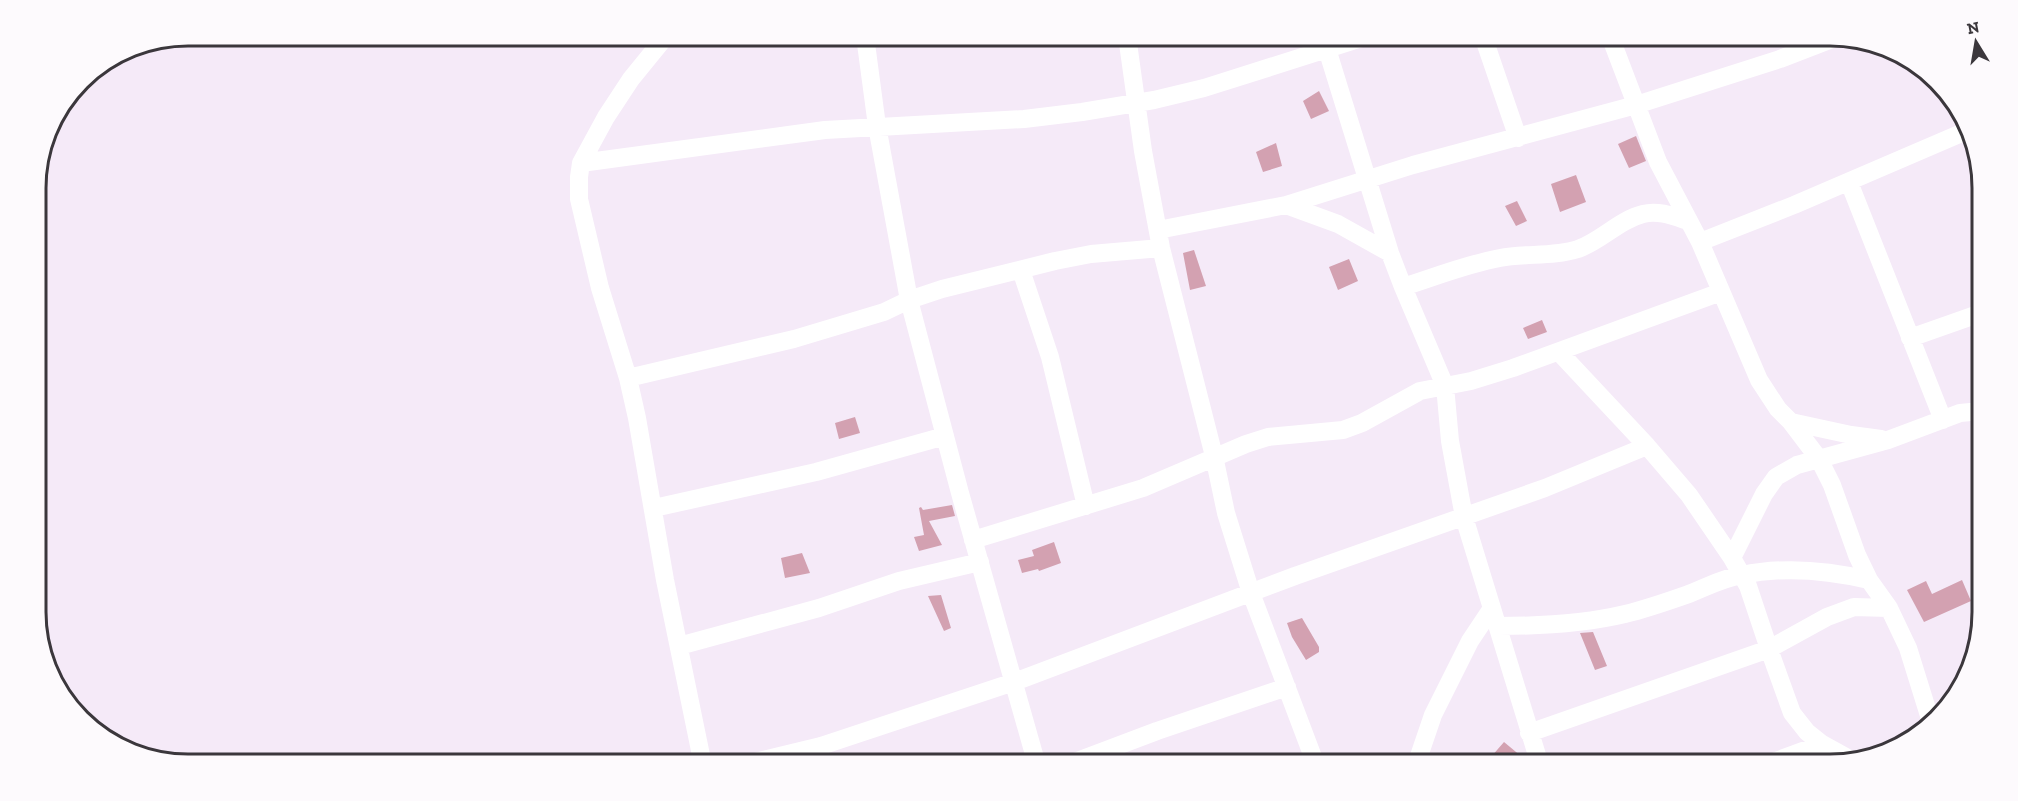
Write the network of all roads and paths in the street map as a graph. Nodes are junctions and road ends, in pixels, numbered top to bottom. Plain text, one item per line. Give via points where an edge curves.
1 (658, 46) edge
2 (866, 46) edge
3 (1128, 46) edge
4 (1317, 46) edge
5 (1326, 46) edge
6 (1486, 46) edge
7 (1614, 46) edge
8 (1813, 46) edge
9 (1135, 103) junction
10 (1636, 105) junction
11 (877, 126) junction
12 (1961, 133) edge
13 (1518, 138) junction
14 (581, 162) junction
15 (1368, 179) junction
16 (1849, 182) junction
17 (1286, 205) junction
18 (1688, 221) junction
19 (1159, 239) junction
20 (1700, 242) junction
21 (1390, 253) junction
22 (1021, 270) junction
23 (1403, 287) junction
24 (1721, 292) junction
25 (909, 300) junction
26 (1972, 316) edge
27 (1910, 338) junction
28 (1559, 352) junction
29 (628, 378) junction
30 (1445, 386) junction
31 (1972, 412) edge
32 (1942, 420) junction
33 (1791, 422) junction
34 (945, 436) junction
35 (1888, 440) junction
36 (1647, 446) junction
37 (1214, 456) junction
38 (1820, 459) junction
39 (1086, 506) junction
40 (654, 508) junction
41 (1464, 517) junction
42 (974, 540) junction
43 (1732, 558) junction
44 (980, 562) junction
45 (1742, 575) junction
46 (1869, 580) junction
47 (1251, 592) junction
48 (1492, 608) junction
49 (1889, 608) junction
50 (1498, 626) junction
51 (679, 646) junction
52 (1769, 649) junction
53 (1014, 682) junction
54 (1287, 687) junction
55 (1928, 714) edge
56 (1529, 733) junction
57 (1822, 744) junction
58 (701, 754) edge
59 (788, 754) edge
60 (1034, 754) edge
61 (1096, 754) edge
62 (1312, 754) edge
63 (1420, 754) edge
64 (1536, 754) edge
65 (1795, 754) edge
66 (1840, 754) edge

1 - 14 street via 631,79
2 - 11 street
3 - 9 street
4 - 9 street via 1204,88
5 - 15 street
6 - 13 street
7 - 10 street
8 - 10 street
9 - 11 street via 1024,119
9 - 19 street
10 - 13 street
10 - 18 street via 1658,162
11 - 14 street via 825,129
11 - 25 street
12 - 16 street
13 - 15 street
14 - 29 street via 579,199 600,288
15 - 17 street
15 - 21 street
16 - 20 street
16 - 27 street
17 - 19 street
17 - 21 street via 1338,224
18 - 20 street
18 - 23 street via 1663,213 1644,213 1575,250 1502,257
19 - 22 street
19 - 37 street
20 - 24 street
21 - 23 street
22 - 25 street via 942,288
22 - 39 street via 1050,357
23 - 30 street
24 - 28 street
24 - 33 street via 1759,380
25 - 29 street via 884,312 794,339
25 - 34 street
26 - 27 street
27 - 32 street
28 - 30 street
28 - 36 street
29 - 40 street
30 - 37 street via 1420,391 1343,430 1268,437
30 - 41 street
31 - 32 street
32 - 35 street
33 - 35 street
33 - 38 street
34 - 40 street via 795,477
34 - 42 street
35 - 38 street
36 - 41 street
36 - 43 street via 1689,495
37 - 39 street via 1161,481
37 - 47 street via 1226,513
38 - 43 street via 1797,465 1776,477
38 - 46 street
39 - 42 street
40 - 51 street
41 - 47 street
41 - 48 street
42 - 44 street
43 - 45 street
44 - 51 street via 899,581 819,608
44 - 53 street
45 - 46 street via 1809,570
45 - 50 street via 1624,614 1552,626
45 - 52 street via 1753,596
46 - 49 street
47 - 53 street
47 - 54 street
48 - 50 street
48 - 63 street via 1453,673
49 - 52 street via 1854,607
49 - 55 street via 1908,648
50 - 56 street
51 - 58 street
52 - 56 street
52 - 57 street via 1792,713
53 - 59 street
53 - 60 street
54 - 61 street
54 - 62 street
56 - 64 street
57 - 65 street
57 - 66 street

